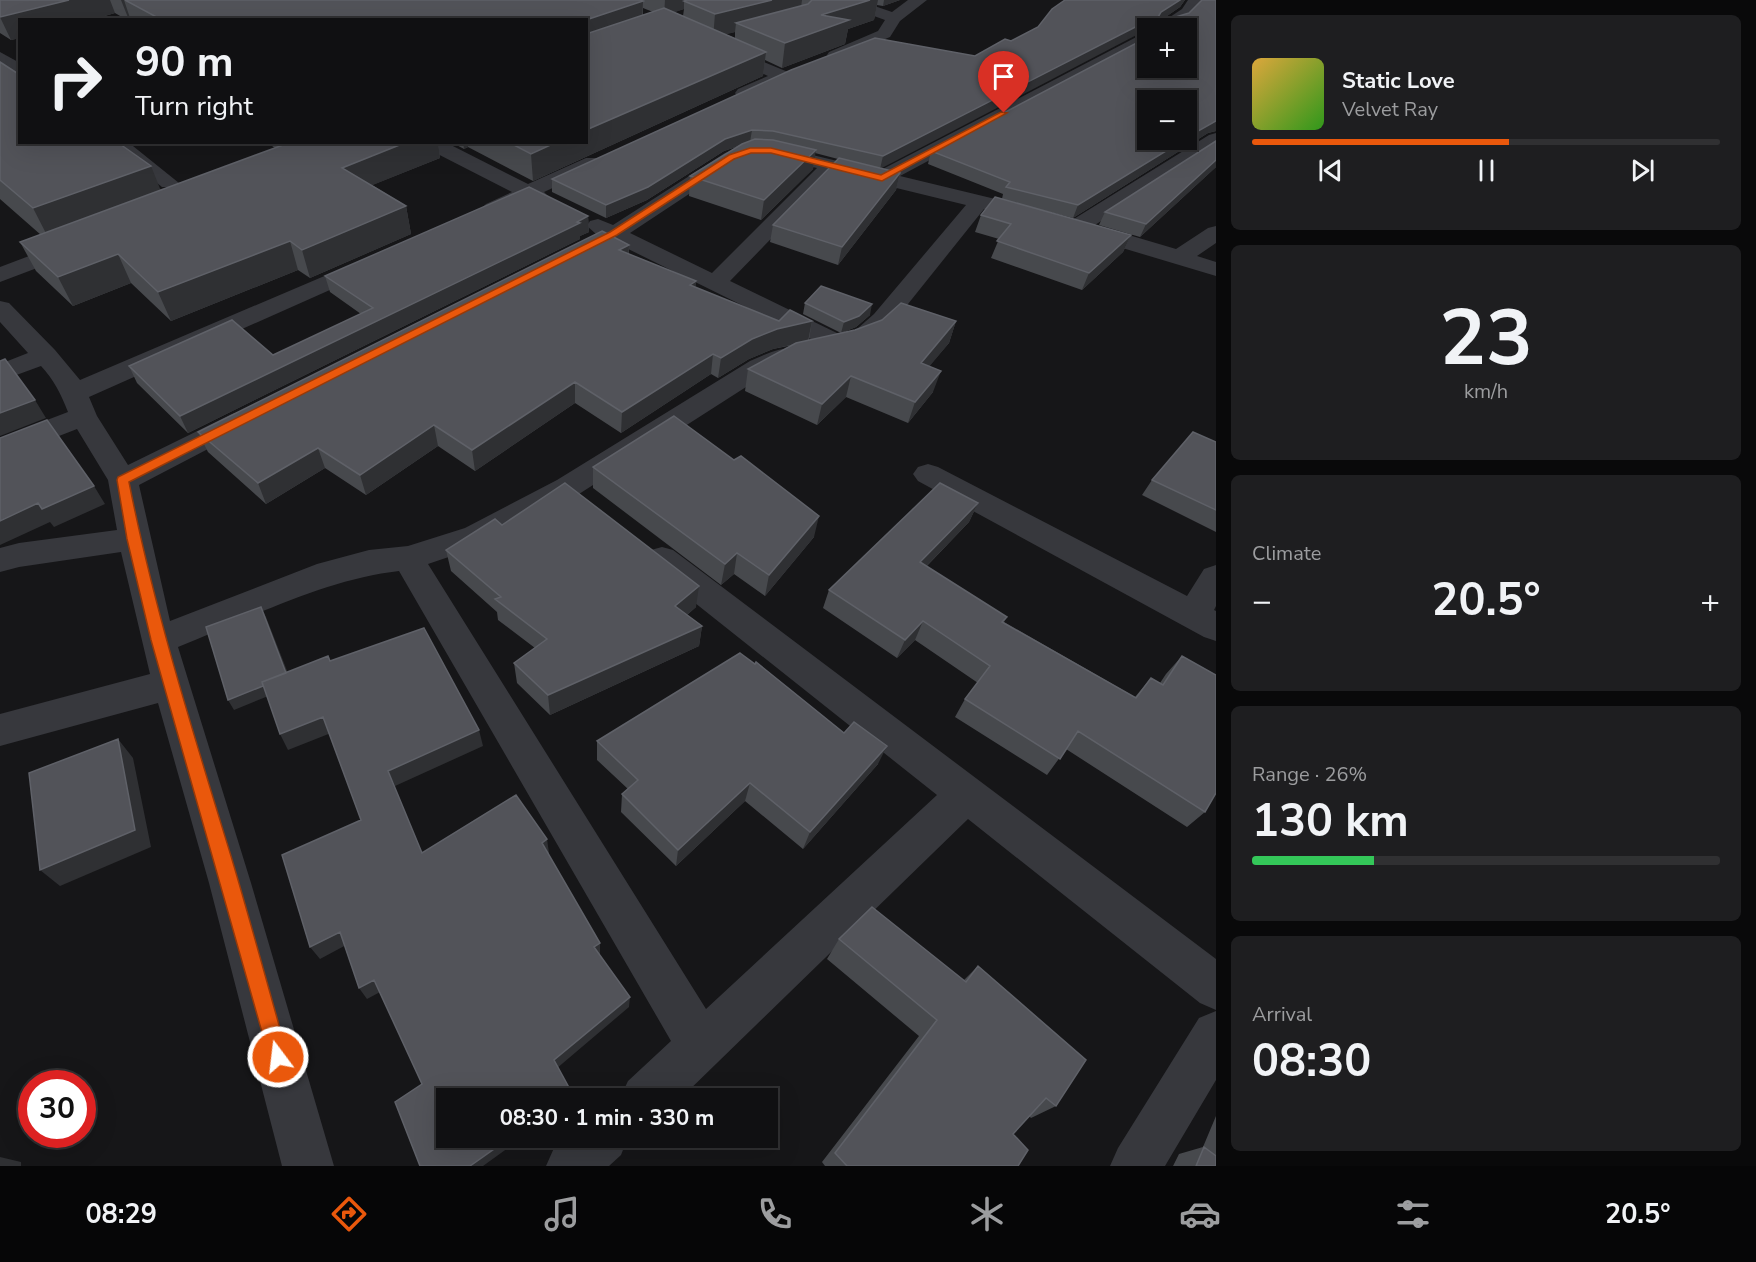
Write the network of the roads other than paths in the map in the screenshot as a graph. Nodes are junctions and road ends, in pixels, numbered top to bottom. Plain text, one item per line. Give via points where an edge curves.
1 (843, 0) edge
2 (920, 0) edge
3 (1195, 0) edge
4 (894, 18) junction
5 (1179, 18) edge
6 (733, 39) edge
7 (1137, 42) edge
8 (18, 51) edge
9 (0, 56) edge
10 (823, 60) edge
11 (18, 70) edge
12 (729, 100) edge
13 (1216, 139) edge
14 (121, 144) edge
15 (433, 144) edge
16 (613, 153) edge
17 (831, 165) junction
18 (882, 178) junction
19 (169, 183) dead end
20 (528, 191) junction
21 (980, 201) junction
22 (560, 207) edge
23 (478, 215) edge
24 (581, 218) edge
25 (1077, 226) junction
26 (1216, 233) edge
27 (614, 234) junction
28 (89, 241) edge
29 (386, 257) edge
30 (1180, 257) junction
31 (551, 265) edge
32 (1216, 269) edge
33 (0, 275) edge
34 (715, 283) junction
35 (0, 308) edge
36 (840, 344) junction
37 (46, 355) junction
38 (0, 373) edge
39 (79, 405) junction
40 (258, 412) edge
41 (0, 449) edge
42 (928, 474) dead end
43 (123, 480) junction
44 (635, 538) edge
45 (134, 539) junction
46 (408, 558) junction
47 (0, 560) edge
48 (1216, 578) edge
49 (1204, 621) edge
50 (158, 640) junction
51 (171, 684) junction
52 (0, 730) edge
53 (966, 794) junction
54 (1216, 987) edge
55 (1216, 1035) edge
56 (701, 1046) junction
57 (656, 1088) edge
58 (591, 1148) edge
59 (308, 1166) edge
60 (572, 1166) edge
61 (1136, 1166) edge

1 - 4 street
2 - 4 street
3 - 5 street
4 - 10 street via 884,34 873,41
6 - 12 street via 706,43 787,74
7 - 18 street
8 - 9 street
9 - 11 street
13 - 25 street
14 - 19 street
15 - 20 street
16 - 20 street
17 - 18 street
17 - 27 street via 750,150 732,157
17 - 34 street
18 - 21 street
20 - 22 street
20 - 23 street
21 - 25 street
21 - 36 street via 883,319 866,334
24 - 27 street
25 - 30 street
26 - 30 street
27 - 31 street
27 - 34 street
28 - 33 street
29 - 39 street
30 - 32 street
34 - 36 street
35 - 37 street
36 - 46 street via 783,356 759,367 583,498
37 - 38 street
37 - 39 street
39 - 41 street
39 - 43 street
40 - 43 street
42 - 49 street
43 - 45 street
44 - 53 street
45 - 47 street
45 - 50 street
46 - 50 street via 369,562 329,573
46 - 56 street
48 - 49 street
50 - 51 street
51 - 52 street
51 - 59 street
53 - 54 street
53 - 56 street
55 - 61 street
56 - 57 street
58 - 60 street

